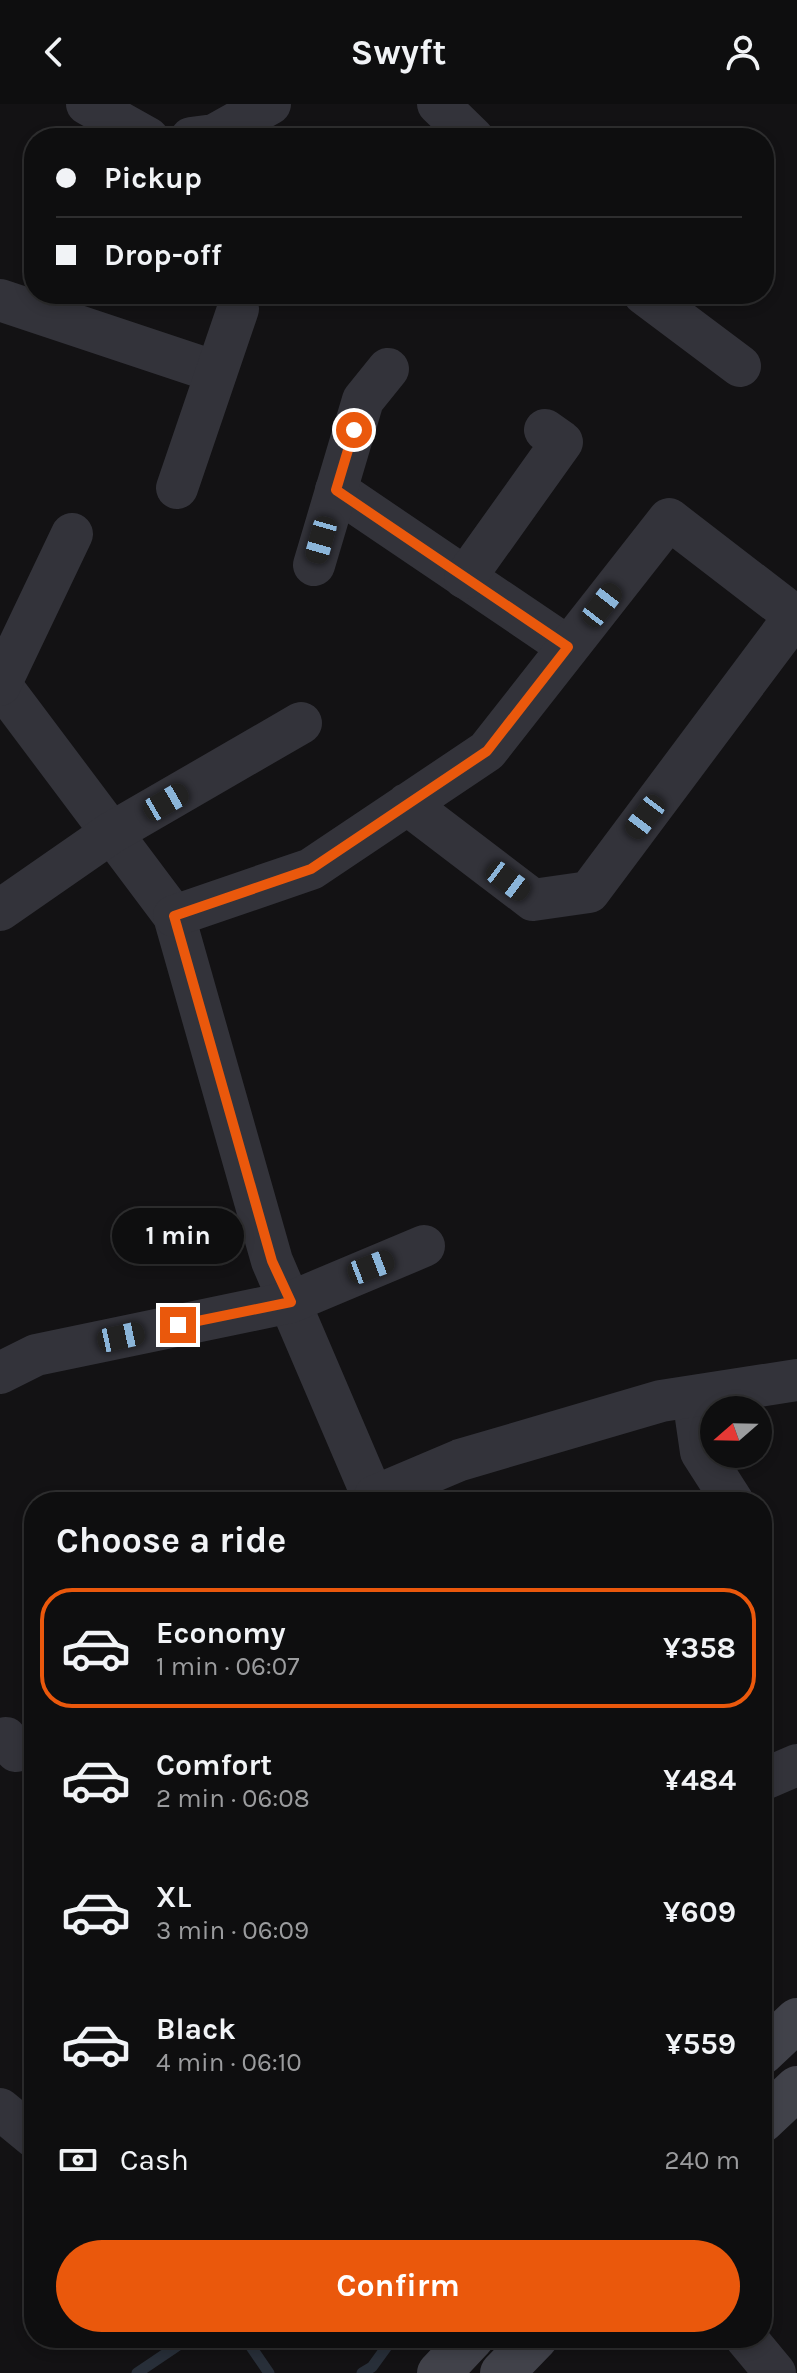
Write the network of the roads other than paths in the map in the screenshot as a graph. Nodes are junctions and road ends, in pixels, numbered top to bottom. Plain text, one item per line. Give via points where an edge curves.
1 (87, 104) edge
2 (270, 104) edge
3 (438, 104) edge
4 (130, 128) edge
5 (224, 128) edge
6 (463, 128) edge
7 (0, 300) edge
8 (657, 304) edge
9 (238, 309) dead end
10 (740, 366) dead end
11 (388, 369) dead end
12 (216, 372) junction
13 (545, 430) dead end
14 (177, 488) dead end
15 (336, 490) junction
16 (72, 534) dead end
17 (314, 565) dead end
18 (465, 578) junction
19 (568, 647) junction
20 (0, 685) edge
21 (301, 723) dead end
22 (407, 804) junction
23 (111, 833) junction
24 (0, 910) edge
25 (174, 916) junction
26 (424, 1246) dead end
27 (291, 1302) junction
28 (0, 1373) edge
29 (797, 1380) edge
30 (693, 1397) junction
31 (372, 1492) edge
32 (390, 1492) edge
33 (727, 1492) edge
34 (797, 1765) edge
35 (772, 1776) edge
36 (797, 2020) edge
37 (772, 2044) edge
38 (797, 2088) edge
39 (0, 2109) edge
40 (772, 2112) edge
41 (24, 2129) edge
42 (463, 2348) edge
43 (526, 2348) edge
44 (754, 2348) edge
45 (439, 2373) edge
46 (502, 2373) edge
47 (775, 2373) edge

1 - 4 street
2 - 5 street
3 - 6 street
7 - 12 street
8 - 10 street
9 - 12 street
11 - 15 street via 363,400
12 - 14 street
13 - 18 street via 562,442
15 - 17 street
15 - 18 street
16 - 20 street
18 - 19 street
19 - 22 street via 487,751
19 - 22 street via 669,519 795,616 589,892 533,900
20 - 23 street
21 - 23 street
22 - 25 street via 311,869
23 - 24 street
23 - 25 street
25 - 27 street via 272,1261
26 - 27 street
27 - 28 street via 36,1355
27 - 31 street
29 - 30 street
30 - 32 street via 661,1401 460,1460
30 - 33 street via 701,1452
34 - 35 street
36 - 37 street
38 - 40 street
39 - 41 street
42 - 45 street
43 - 46 street
44 - 47 street

